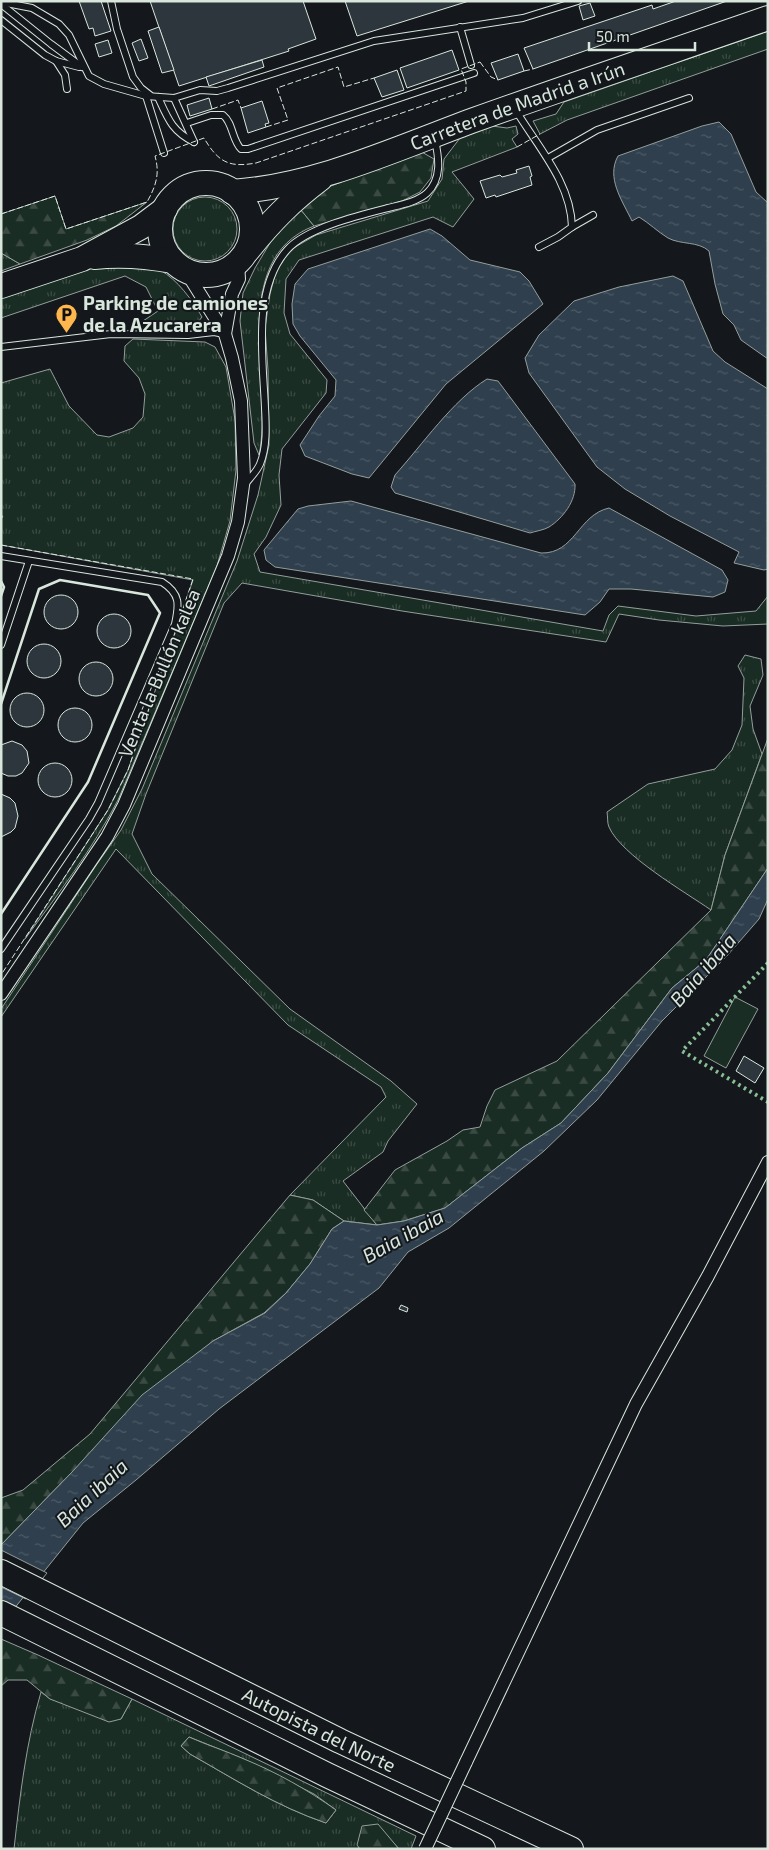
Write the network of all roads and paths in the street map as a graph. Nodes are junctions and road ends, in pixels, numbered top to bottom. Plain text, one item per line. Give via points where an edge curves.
1 (111, 1) edge
2 (578, 1) edge
3 (1, 3) edge
4 (768, 18) edge
5 (1, 20) edge
6 (460, 27) junction
7 (56, 61) junction
8 (471, 65) dead end
9 (86, 69) junction
10 (474, 73) dead end
11 (67, 89) dead end
12 (152, 97) junction
13 (174, 98) junction
14 (689, 98) dead end
15 (514, 106) junction
16 (186, 123) junction
17 (434, 135) junction
18 (164, 152) dead end
19 (548, 158) junction
20 (323, 176) junction
21 (232, 192) junction
22 (166, 209) junction
23 (593, 215) dead end
24 (572, 227) junction
25 (539, 247) dead end
26 (82, 259) junction
27 (241, 259) junction
28 (179, 265) junction
29 (1, 286) edge
30 (225, 334) junction
31 (1, 347) edge
32 (243, 488) junction
33 (1, 556) edge
34 (28, 561) junction
35 (1, 645) edge
36 (1, 950) edge
37 (1, 994) edge
38 (768, 1162) edge
39 (1, 1572) edge
40 (1, 1613) edge
41 (425, 1849) edge
42 (483, 1849) edge
43 (571, 1849) edge

1 - 12 lane via 133,77
2 - 6 lane via 523,18
3 - 9 lane
3 - 9 lane via 32,8 58,24 69,35
4 - 15 highway, Carretera de Madrid a Irún
5 - 7 lane
6 - 8 lane
6 - 13 lane via 374,40 228,88 200,90
7 - 9 lane
7 - 11 lane via 65,75
9 - 12 lane via 89,76 104,84
10 - 16 lane via 248,149 237,145 223,115 211,115
12 - 13 lane
12 - 16 lane via 173,128 194,142
12 - 18 lane
13 - 16 lane
14 - 19 lane via 597,130
15 - 17 highway, Carretera de Madrid a Irún
15 - 19 lane
17 - 20 highway, Carretera de Madrid a Irún
17 - 32 lane via 439,164 433,185 426,194 302,238 278,262 268,288 262,328 265,446 259,465
19 - 24 lane via 562,187
20 - 21 highway
20 - 27 highway via 288,204
21 - 22 highway via 218,185 191,186 176,195
21 - 27 highway via 245,204 252,221 252,239
22 - 26 highway via 141,227
22 - 28 highway via 162,217 163,245
23 - 24 lane
24 - 25 lane
26 - 28 highway via 119,254 145,256
26 - 29 highway
27 - 28 highway via 221,273 212,275 203,275
27 - 30 street
28 - 30 street
30 - 31 lane via 111,334
30 - 32 street, Venta la Bullón kalea via 241,401
32 - 37 street, Venta la Bullón kalea via 228,556 124,805 107,837
33 - 34 lane
34 - 35 lane
34 - 36 lane via 162,582 170,587 178,603 175,624 98,802
38 - 41 street, bridge via 636,1404
39 - 43 highway, Autopista del Norte via 340,1741
40 - 42 highway, Autopista del Norte

